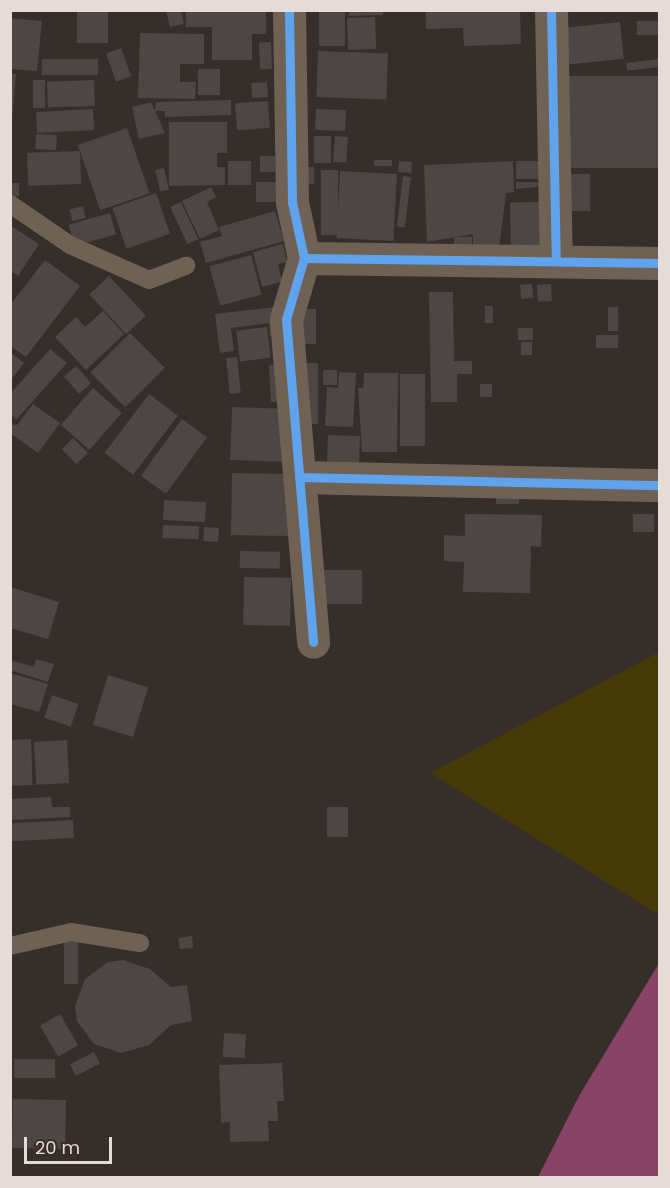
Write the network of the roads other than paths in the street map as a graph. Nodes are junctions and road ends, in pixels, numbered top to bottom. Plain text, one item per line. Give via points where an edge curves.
1 (289, 10) edge
2 (551, 10) edge
3 (10, 204) edge
4 (304, 258) junction
5 (556, 260) junction
6 (660, 263) edge
7 (186, 266) dead end
8 (299, 477) junction
9 (660, 486) edge
10 (313, 642) dead end
11 (140, 943) dead end
12 (10, 946) edge

1 - 4 street via 292,202
2 - 5 street
3 - 7 lane via 70,245 149,280
4 - 5 street
4 - 8 street via 286,319
5 - 6 street
8 - 9 street
8 - 10 street
11 - 12 lane via 71,932

